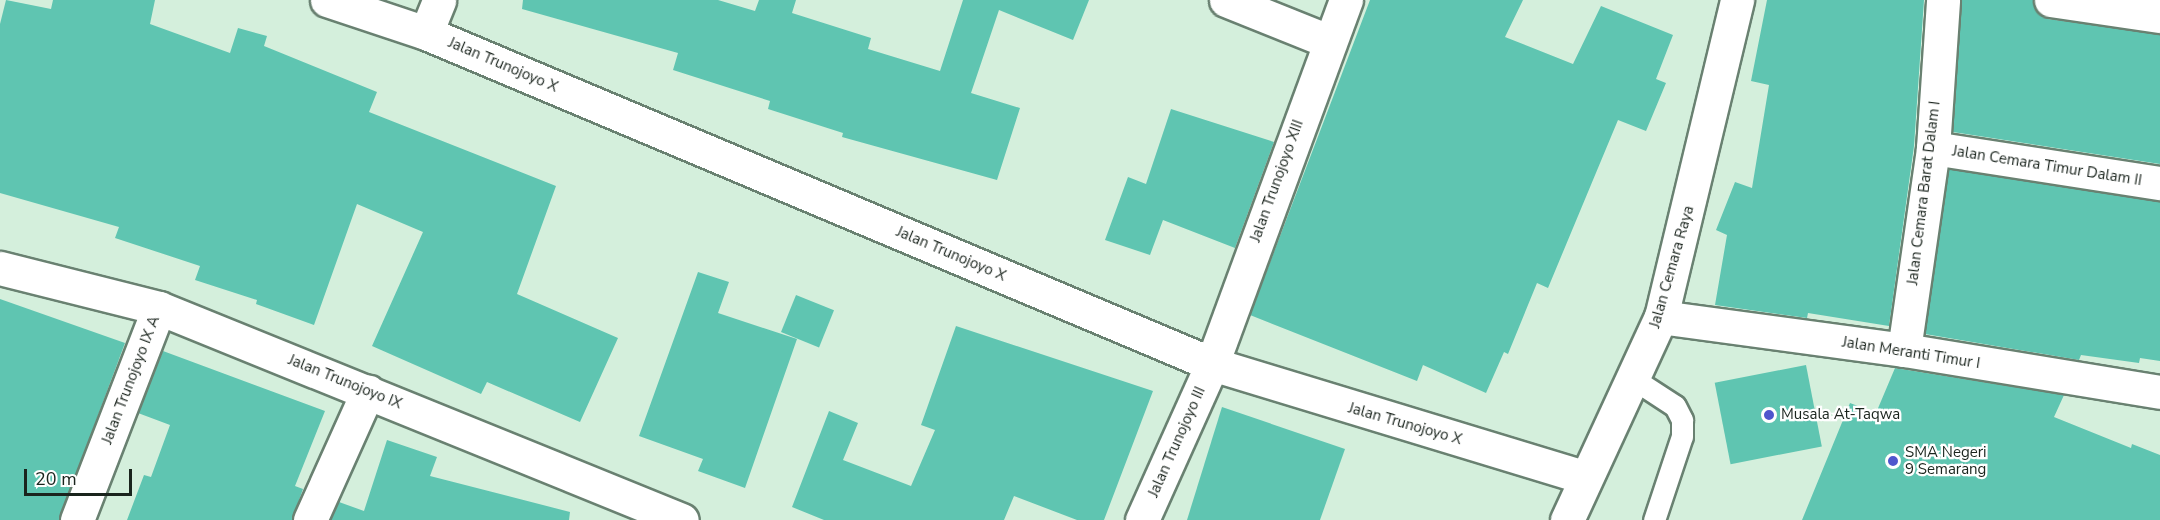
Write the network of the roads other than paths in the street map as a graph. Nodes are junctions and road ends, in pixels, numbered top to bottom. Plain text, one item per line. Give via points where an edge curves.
1 (327, 0) edge
2 (439, 0) edge
3 (1226, 0) edge
4 (1346, 0) edge
5 (1737, 0) edge
6 (1942, 0) edge
7 (2051, 0) edge
8 (2160, 16) edge
9 (426, 33) junction
10 (1328, 41) junction
11 (1933, 148) junction
12 (2160, 183) edge
13 (0, 268) edge
14 (159, 308) junction
15 (1661, 317) junction
16 (1904, 350) junction
17 (1212, 364) junction
18 (1632, 378) junction
19 (368, 390) junction
20 (2160, 393) edge
21 (1585, 477) junction
22 (77, 520) edge
23 (310, 520) edge
24 (682, 520) edge
25 (1142, 520) edge
26 (1567, 520) edge
27 (1654, 520) edge

1 - 9 street, Jalan Trunojoyo X
2 - 9 street
3 - 10 street
4 - 10 street, Jalan Trunojoyo XIII
5 - 15 street, Jalan Cemara Raya
6 - 11 street, Jalan Cemara Barat Dalam I
7 - 8 street
9 - 17 street, Jalan Trunojoyo X
10 - 17 street, Jalan Trunojoyo XIII
11 - 12 street, Jalan Cemara Timur Dalam II
11 - 16 street, Jalan Cemara Barat Dalam I
13 - 14 street, Jalan Trunojoyo IX
14 - 19 street, Jalan Trunojoyo IX
14 - 22 street, Jalan Trunojoyo IX A
15 - 16 street, Jalan Meranti Timur I
15 - 18 street, Jalan Cemara Raya
16 - 20 street, Jalan Meranti Timur I
17 - 21 street, Jalan Trunojoyo X
17 - 25 street, Jalan Trunojoyo III
18 - 21 street, Jalan Cemara Raya
18 - 27 lane via 1676,406 1682,420 1682,436
19 - 23 street
19 - 24 street, Jalan Trunojoyo IX
21 - 26 street, Jalan Cemara Raya

